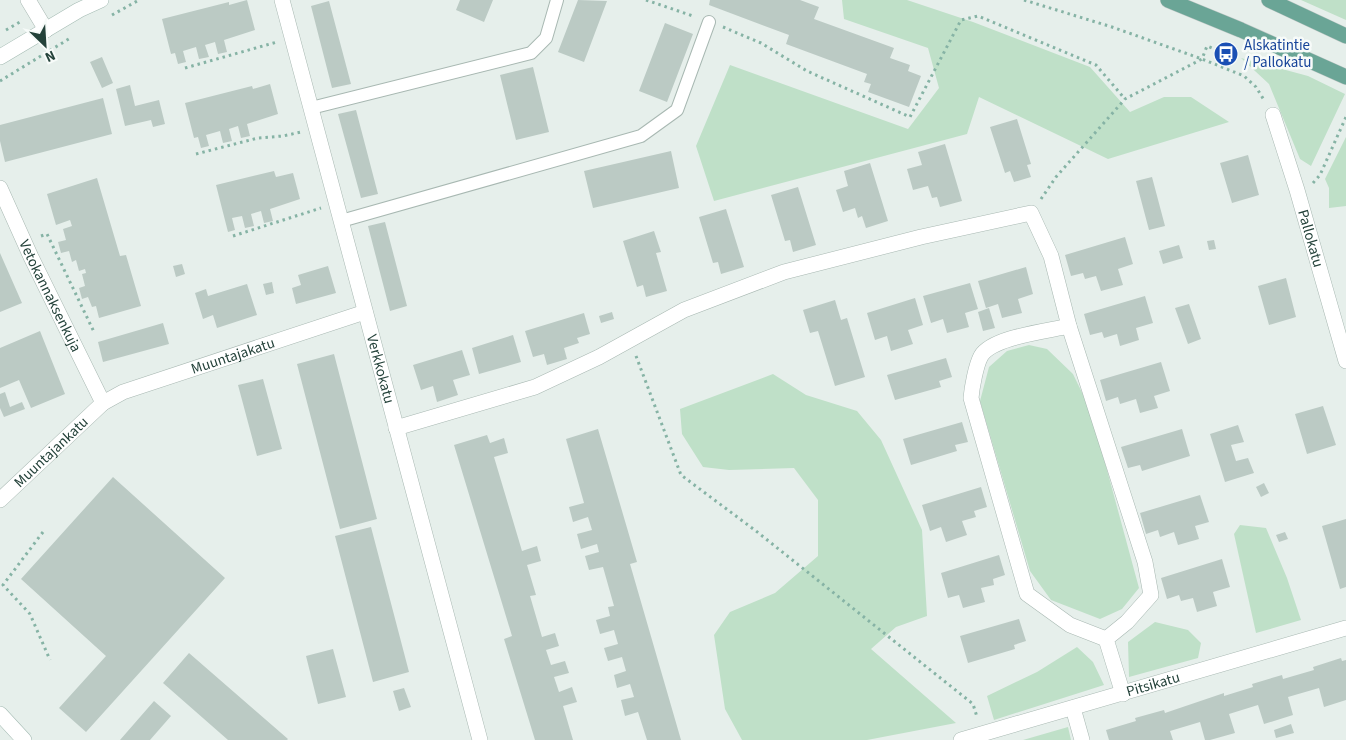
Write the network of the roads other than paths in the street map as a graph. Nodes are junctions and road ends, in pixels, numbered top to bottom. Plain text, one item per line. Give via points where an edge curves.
1 (28, 0) edge
2 (101, 0) edge
3 (282, 0) edge
4 (557, 0) edge
5 (1168, 0) edge
6 (1269, 0) edge
7 (84, 5) edge
8 (709, 22) road end
9 (46, 30) junction
10 (1346, 36) edge
11 (0, 56) edge
12 (1346, 77) edge
13 (311, 108) junction
14 (1273, 115) road end
15 (0, 188) edge
16 (341, 221) junction
17 (365, 312) junction
18 (1069, 326) junction
19 (1346, 361) edge
20 (103, 403) junction
21 (396, 428) junction
22 (0, 500) edge
23 (1346, 628) edge
24 (1106, 639) junction
25 (1123, 694) junction
26 (1073, 708) junction
27 (0, 714) edge
28 (983, 737) edge
29 (24, 740) edge
30 (480, 740) edge
31 (961, 740) edge
32 (1082, 740) edge

1 - 9 street
2 - 7 street
3 - 13 street, Verkkokatu
4 - 13 lane via 546,38 531,53
5 - 12 main road
6 - 10 main road
7 - 9 street
8 - 16 lane via 677,110 641,136
9 - 11 street
13 - 16 street, Verkkokatu
14 - 19 street, Pallokatu
15 - 20 street, Vetokannaksenkuja
16 - 17 street, Verkkokatu
17 - 20 street, Muuntajakatu via 123,392
17 - 21 street, Verkkokatu
18 - 21 street via 1051,256 1031,213 784,272 684,310 599,357 535,387
18 - 24 street via 1145,562 1151,595 1128,622
18 - 24 street via 1003,340 982,355 972,398 1027,594 1070,625
20 - 22 street, Muuntajankatu
21 - 30 street, Verkkokatu
23 - 25 street, Pitsikatu
24 - 25 street
25 - 26 street, Pitsikatu
26 - 28 street, Pitsikatu
26 - 32 street
27 - 29 street
28 - 31 street, Pitsikatu

